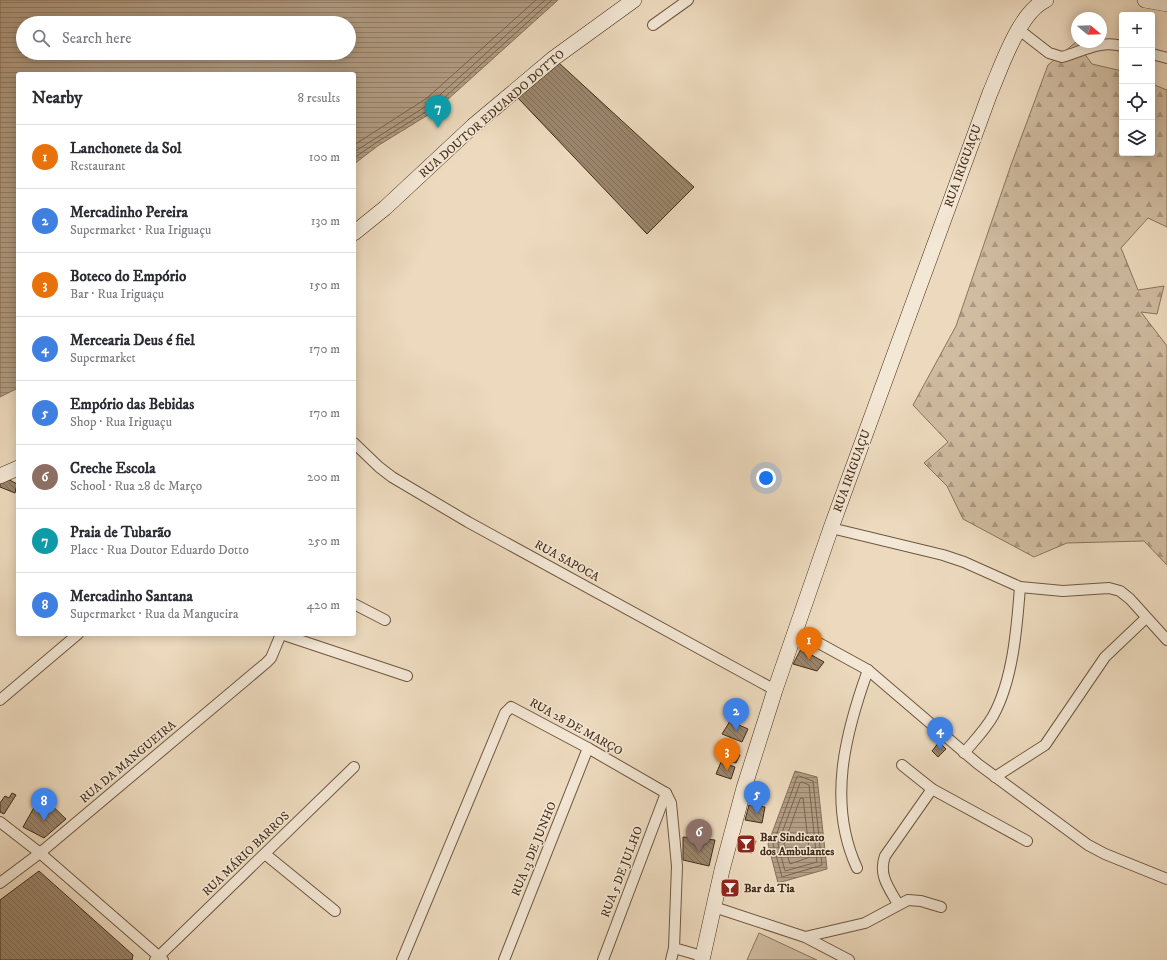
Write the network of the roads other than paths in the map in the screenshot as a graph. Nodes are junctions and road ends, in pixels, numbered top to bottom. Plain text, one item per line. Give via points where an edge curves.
1 (634, 0) edge
2 (688, 0) edge
3 (1046, 0) edge
4 (1145, 0) edge
5 (1167, 4) edge
6 (654, 25) dead end
7 (1018, 29) junction
8 (1119, 45) edge
9 (1155, 55) edge
10 (1167, 58) edge
11 (356, 231) edge
12 (356, 445) edge
13 (16, 469) edge
14 (0, 476) edge
15 (831, 528) junction
16 (1020, 587) junction
17 (356, 605) edge
18 (1146, 618) junction
19 (385, 620) dead end
20 (795, 630) junction
21 (76, 636) edge
22 (280, 636) edge
23 (287, 636) edge
24 (1167, 640) edge
25 (868, 670) junction
26 (407, 676) dead end
27 (775, 690) junction
28 (0, 700) edge
29 (588, 748) junction
30 (964, 753) junction
31 (902, 765) dead end
32 (354, 767) dead end
33 (995, 777) junction
34 (932, 789) junction
35 (666, 793) junction
36 (0, 822) edge
37 (1027, 840) dead end
38 (40, 853) junction
39 (265, 854) junction
40 (857, 868) dead end
41 (1167, 879) edge
42 (0, 883) edge
43 (898, 904) junction
44 (714, 907) junction
45 (941, 907) dead end
46 (335, 911) dead end
47 (805, 937) junction
48 (674, 948) junction
49 (702, 958) edge
50 (159, 959) edge
51 (402, 960) edge
52 (504, 960) edge
53 (603, 960) edge
54 (671, 960) edge
55 (848, 960) edge

1 - 11 main road, RUA DOUTOR EDUARDO DOTTO via 554,58 473,126 385,208
2 - 6 street
3 - 7 main road, RUA IRIGUAÇU via 1029,14
4 - 5 main road
7 - 8 street via 1049,53 1062,57 1089,46
7 - 15 main road, RUA IRIGUAÇU via 990,93
9 - 10 street
12 - 27 street, RUA SAPOCA via 392,477 468,522
13 - 14 main road
15 - 16 street via 943,555
15 - 20 main road, RUA IRIGUAÇU
16 - 18 street via 1063,591 1109,588 1120,591 1130,599
16 - 30 street via 1013,654 1006,681 993,715
17 - 19 street
18 - 24 street
18 - 33 street via 1105,657 1045,745
20 - 25 street
20 - 27 main road, RUA IRIGUAÇU
21 - 28 street
22 - 38 street, RUA DA MANGUEIRA via 271,658
23 - 26 street
25 - 30 street
25 - 40 street via 851,716 842,770 845,837
27 - 44 main road, RUA IRIGUAÇU via 744,788
29 - 35 street, RUA 28 DE MARÇO
29 - 51 street, RUA 28 DE MARÇO via 514,707 508,708
29 - 52 street, RUA 13 DE JUNHO
30 - 33 street
31 - 34 street
32 - 39 street, RUA MÁRIO BARROS
33 - 41 street via 1088,845
34 - 37 street
34 - 43 street via 885,856 882,865 882,874
35 - 48 street via 671,803 677,866
35 - 53 street, RUA 5 DE JULHO
36 - 38 street
38 - 42 street, RUA DA MANGUEIRA
38 - 50 street
39 - 46 street
39 - 50 street, RUA MÁRIO BARROS
43 - 45 street via 908,900
43 - 47 street via 865,923
44 - 47 street
44 - 49 main road, RUA IRIGUAÇU
47 - 55 street
48 - 49 street
48 - 54 street

